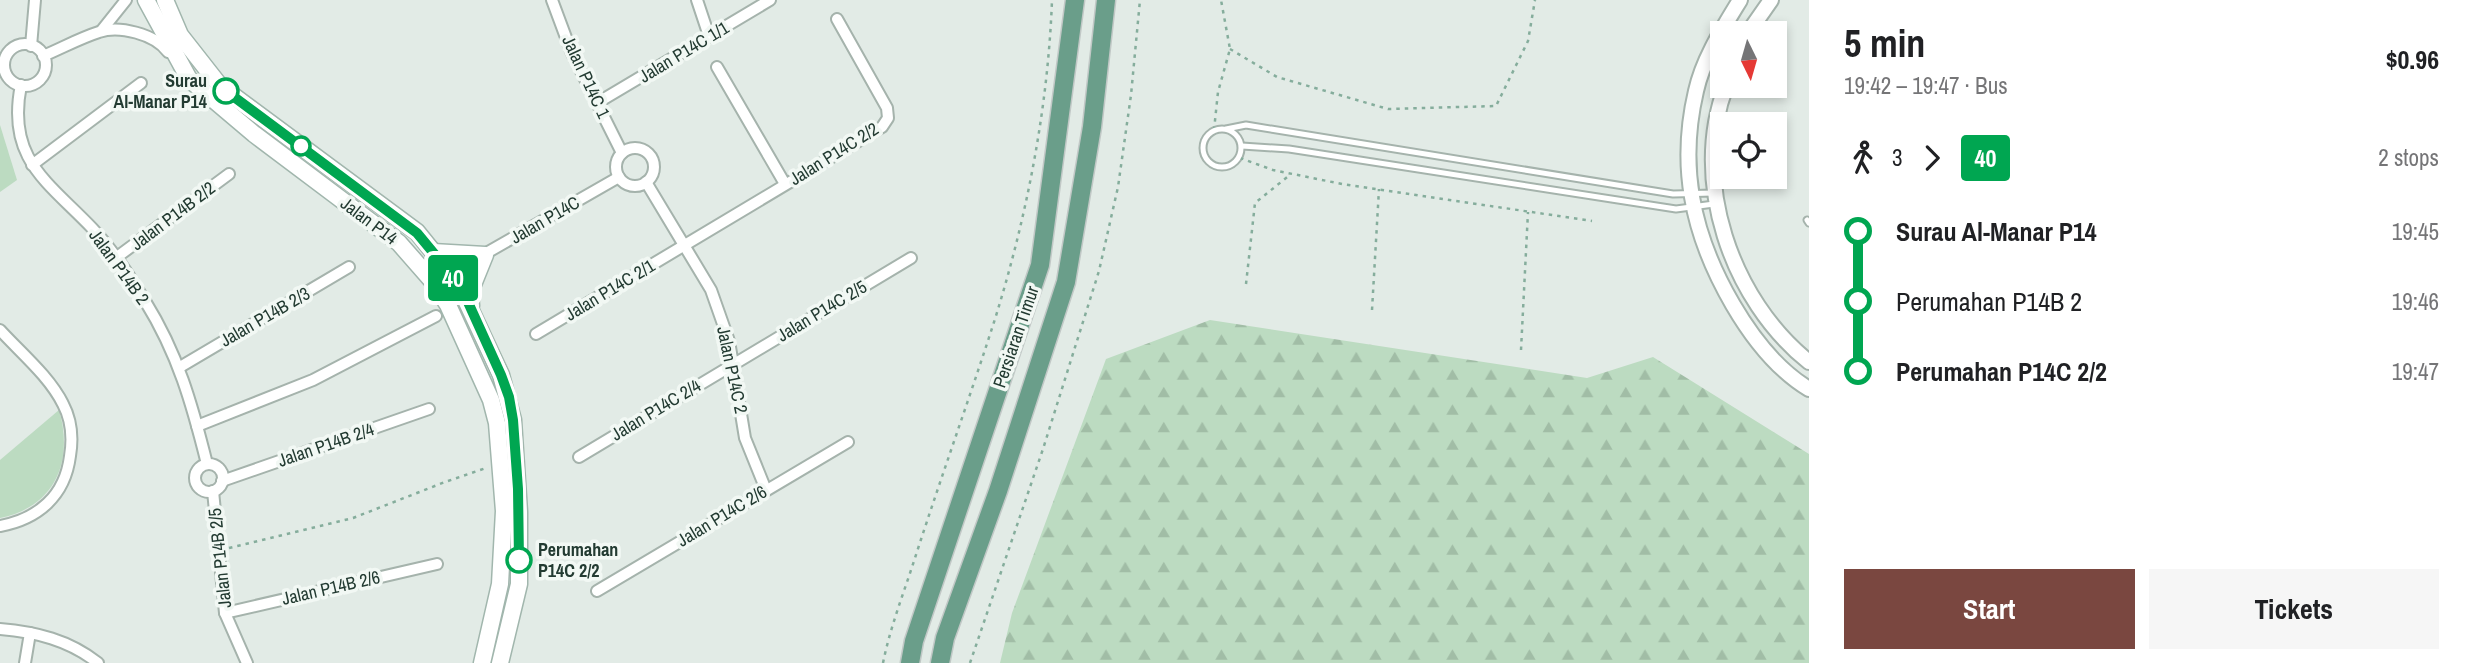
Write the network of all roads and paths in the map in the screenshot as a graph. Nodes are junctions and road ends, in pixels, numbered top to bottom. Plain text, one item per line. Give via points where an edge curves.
1 (35, 0) edge
2 (126, 0) edge
3 (146, 0) edge
4 (165, 0) edge
5 (552, 0) edge
6 (697, 0) edge
7 (770, 0) edge
8 (1052, 0) edge
9 (1075, 0) edge
10 (1106, 0) edge
11 (1140, 0) edge
12 (1221, 0) edge
13 (1535, 0) edge
14 (1740, 0) edge
15 (1771, 0) edge
16 (837, 19) dead end
17 (1756, 21) edge
18 (102, 30) junction
19 (709, 36) junction
20 (31, 46) junction
21 (1230, 48) junction
22 (43, 56) junction
23 (717, 66) dead end
24 (189, 79) junction
25 (141, 83) dead end
26 (21, 85) junction
27 (1722, 98) edge
28 (597, 103) junction
29 (1226, 129) junction
30 (1214, 130) junction
31 (1242, 146) junction
32 (622, 153) junction
33 (1240, 158) junction
34 (32, 165) junction
35 (229, 174) dead end
36 (1291, 174) junction
37 (619, 177) junction
38 (646, 182) junction
39 (785, 184) junction
40 (1379, 189) junction
41 (1717, 198) junction
42 (1692, 201) junction
43 (1528, 212) junction
44 (1592, 221) dead end
45 (684, 246) junction
46 (433, 251) junction
47 (485, 255) junction
48 (117, 257) junction
49 (911, 258) dead end
50 (349, 267) dead end
51 (451, 274) junction
52 (433, 282) junction
53 (1246, 284) dead end
54 (1372, 310) dead end
55 (471, 312) junction
56 (436, 316) dead end
57 (0, 330) edge
58 (536, 334) dead end
59 (1521, 350) dead end
60 (1809, 362) edge
61 (733, 363) junction
62 (180, 367) junction
63 (1809, 389) edge
64 (429, 409) dead end
65 (197, 426) junction
66 (848, 442) dead end
67 (579, 457) dead end
68 (207, 464) junction
69 (483, 469) dead end
70 (222, 481) junction
71 (766, 490) junction
72 (213, 491) junction
73 (0, 526) edge
74 (219, 550) junction
75 (437, 564) dead end
76 (597, 591) dead end
77 (225, 612) junction
78 (0, 629) edge
79 (30, 633) junction
80 (25, 663) edge
81 (98, 663) edge
82 (247, 663) edge
83 (482, 663) edge
84 (500, 663) edge
85 (883, 663) edge
86 (910, 663) edge
87 (940, 663) edge
88 (970, 663) edge

1 - 20 street
2 - 18 street
3 - 24 main road, Jalan P14
4 - 46 main road, Jalan P14 via 180,35 220,86 417,233
5 - 28 street, Jalan P14C 1
6 - 19 street
7 - 19 street, Jalan P14C 1/1
8 - 85 path via 1033,169 1019,235
9 - 86 main road, Persiaran Timur via 1040,265
10 - 87 main road, Persiaran Timur via 1092,127 1066,282
11 - 88 path via 1118,187 1099,271
12 - 21 path
13 - 21 path via 1528,41 1496,106 1388,109 1276,77
14 - 42 street via 1717,37 1696,88 1688,147
15 - 17 street
16 - 39 street, Jalan P14C 2/2 via 887,108 888,118 882,127
18 - 22 street
18 - 24 street via 139,32 161,42
19 - 28 street, Jalan P14C 1/1
20 - 22 street
20 - 26 street via 15,47 4,64 7,76
21 - 30 path
22 - 26 street via 43,76 32,85
23 - 39 street
24 - 52 main road, Jalan P14 via 399,243
25 - 34 street
26 - 34 street, Jalan P14B 2 via 18,125
27 - 41 street via 1712,147
28 - 32 street, Jalan P14C 1
29 - 30 lane
29 - 31 lane via 1237,135
29 - 42 lane via 1247,125 1673,194
30 - 33 lane via 1205,138 1202,150 1207,161 1218,168
31 - 33 lane
31 - 42 lane via 1289,149 1676,209
32 - 37 street via 616,165
32 - 38 street via 639,149 649,155 654,166
33 - 36 path
34 - 48 street, Jalan P14B 2
35 - 48 street, Jalan P14B 2/2
36 - 40 path
36 - 53 path via 1255,204
37 - 38 street via 634,186
37 - 47 street, Jalan P14C
38 - 45 street, Jalan P14C 2
39 - 45 street, Jalan P14C 2/2
40 - 43 path
40 - 54 path
41 - 42 lane
41 - 42 lane
41 - 60 street via 1724,237 1745,283 1766,317
42 - 63 street via 1725,291 1758,341 1793,379
43 - 44 path
43 - 59 path
45 - 58 street, Jalan P14C 2/1
45 - 61 street, Jalan P14C 2 via 711,290
46 - 47 main road
46 - 51 main road, Jalan P14
47 - 51 street, Jalan P14C
47 - 55 main road via 470,292
48 - 62 street, Jalan P14B 2
49 - 61 street, Jalan P14C 2/5
50 - 62 street, Jalan P14B 2/3
51 - 52 street, Jalan P14C
51 - 55 main road, Jalan P14
52 - 83 main road, Jalan P14 via 483,380 497,422 504,511 500,584
55 - 84 main road, Jalan P14 via 501,375 513,420 519,584
56 - 65 street via 313,380
57 - 73 street via 54,389 70,421 72,440 65,480 54,499 18,523
61 - 67 street, Jalan P14C 2/4
61 - 71 street, Jalan P14C 2 via 745,438
62 - 65 street, Jalan P14B 2
64 - 70 street, Jalan P14B 2/4
65 - 68 street, Jalan P14B 2
66 - 71 street, Jalan P14C 2/6
68 - 70 street, Jalan P14B 2 via 218,467
68 - 72 street, Jalan P14B 2 via 198,469 196,482 201,489
69 - 74 path via 353,518
70 - 72 street
71 - 76 street, Jalan P14C 2/6
72 - 74 street, Jalan P14B 2/5
74 - 77 street, Jalan P14B 2/5
75 - 77 street, Jalan P14B 2/6
77 - 82 street, Jalan P14B 2/5
78 - 79 street
79 - 80 street
79 - 81 street via 54,638

